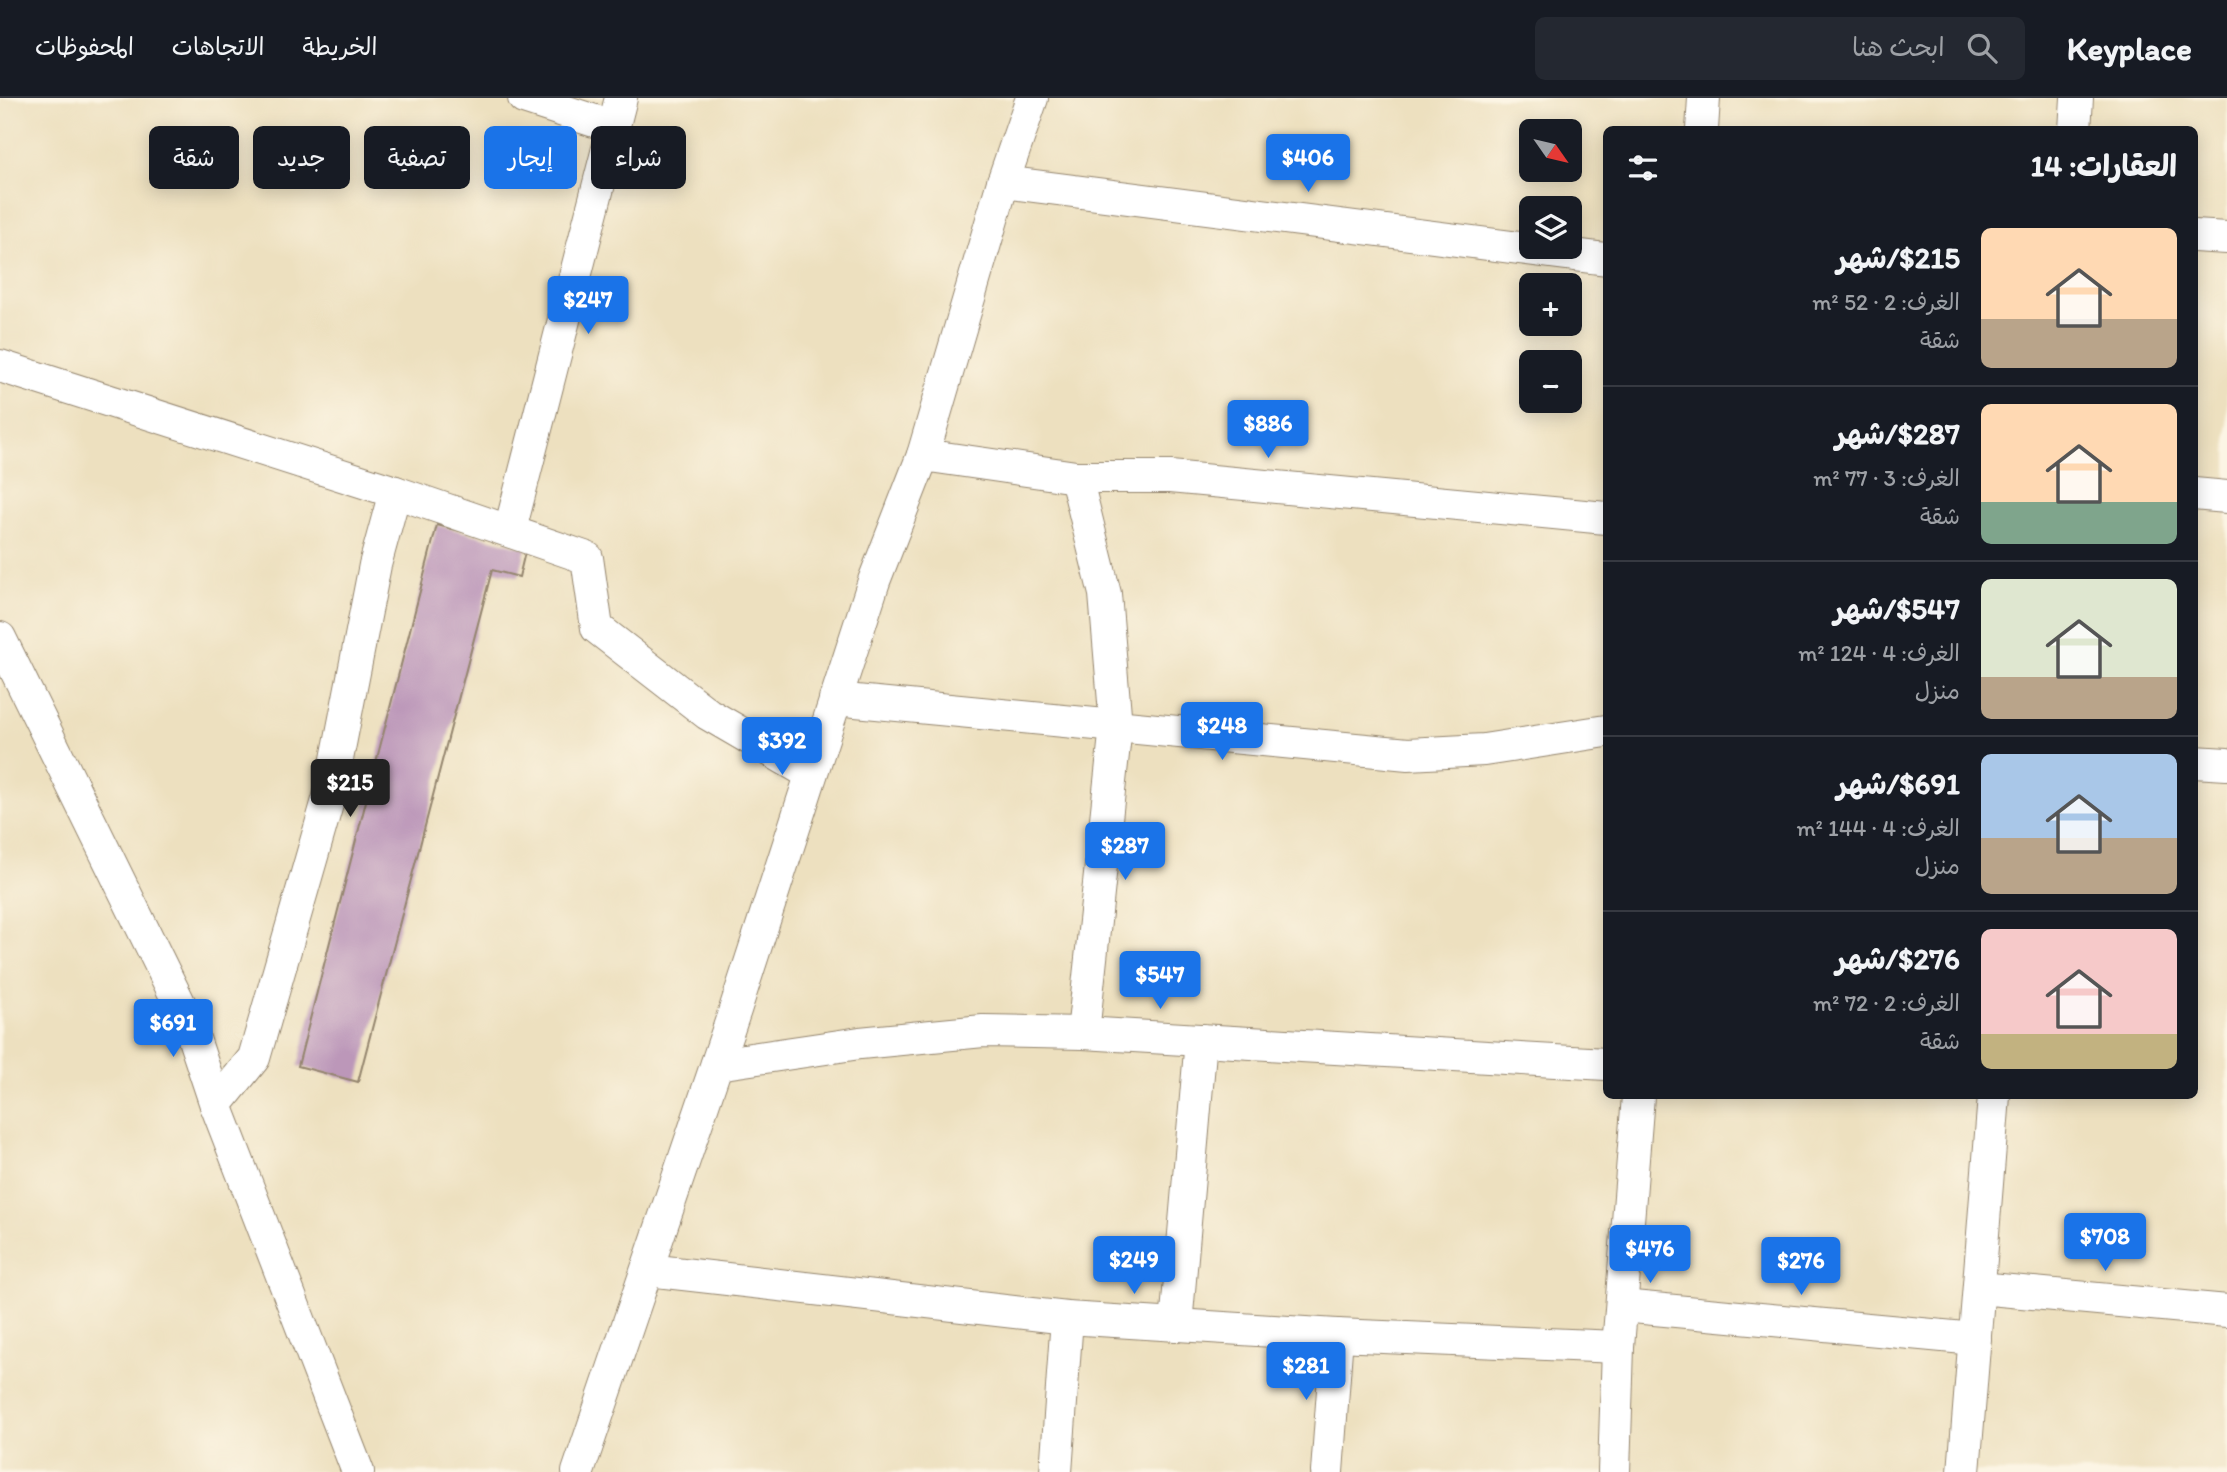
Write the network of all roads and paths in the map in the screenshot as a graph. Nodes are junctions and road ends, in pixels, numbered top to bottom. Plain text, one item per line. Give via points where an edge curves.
1 (524, 98) edge
2 (1032, 98) edge
3 (1704, 98) edge
4 (2077, 98) edge
5 (617, 113) edge
6 (1702, 126) edge
7 (2075, 126) edge
8 (1003, 182) junction
9 (2198, 236) edge
10 (2227, 238) edge
11 (1603, 259) edge
12 (0, 366) edge
13 (923, 455) junction
14 (1076, 477) junction
15 (396, 492) junction
16 (2198, 494) edge
17 (2227, 497) edge
18 (1603, 518) edge
19 (509, 530) junction
20 (0, 638) edge
21 (835, 699) junction
22 (1116, 726) junction
23 (1603, 731) edge
24 (2198, 762) edge
25 (2227, 764) edge
26 (811, 774) junction
27 (1083, 1033) junction
28 (1202, 1040) junction
29 (717, 1064) junction
30 (1603, 1064) edge
31 (1638, 1099) edge
32 (1994, 1099) edge
33 (216, 1105) junction
34 (648, 1270) junction
35 (1979, 1288) junction
36 (1622, 1306) junction
37 (2227, 1311) edge
38 (1067, 1318) junction
39 (1176, 1325) junction
40 (1337, 1335) junction
41 (1975, 1339) junction
42 (1618, 1347) junction
43 (358, 1472) edge
44 (579, 1472) edge
45 (1056, 1472) edge
46 (1327, 1472) edge
47 (1614, 1472) edge
48 (1964, 1472) edge

1 - 5 street
2 - 8 street
3 - 6 street
4 - 7 street
5 - 19 street
8 - 11 street
8 - 13 street
9 - 10 street
12 - 15 street
13 - 14 street
13 - 21 street
14 - 18 street via 1170,477
14 - 22 street via 1105,594
15 - 19 street
15 - 33 street via 375,565 331,790 254,1058
16 - 17 street
19 - 26 street via 587,558 597,628 708,714
20 - 33 street via 188,1021
21 - 22 street
21 - 26 street
22 - 23 street via 1433,755
22 - 27 street
24 - 25 street
26 - 29 street
27 - 28 street
27 - 29 street via 983,1031
28 - 30 street
28 - 39 street
29 - 34 street
31 - 36 street
32 - 35 street
33 - 43 street
34 - 38 street
34 - 44 street
35 - 37 street
35 - 41 street
36 - 41 street
36 - 42 street
38 - 39 street
38 - 45 street
39 - 40 street
40 - 42 street
40 - 46 street
41 - 48 street
42 - 47 street

